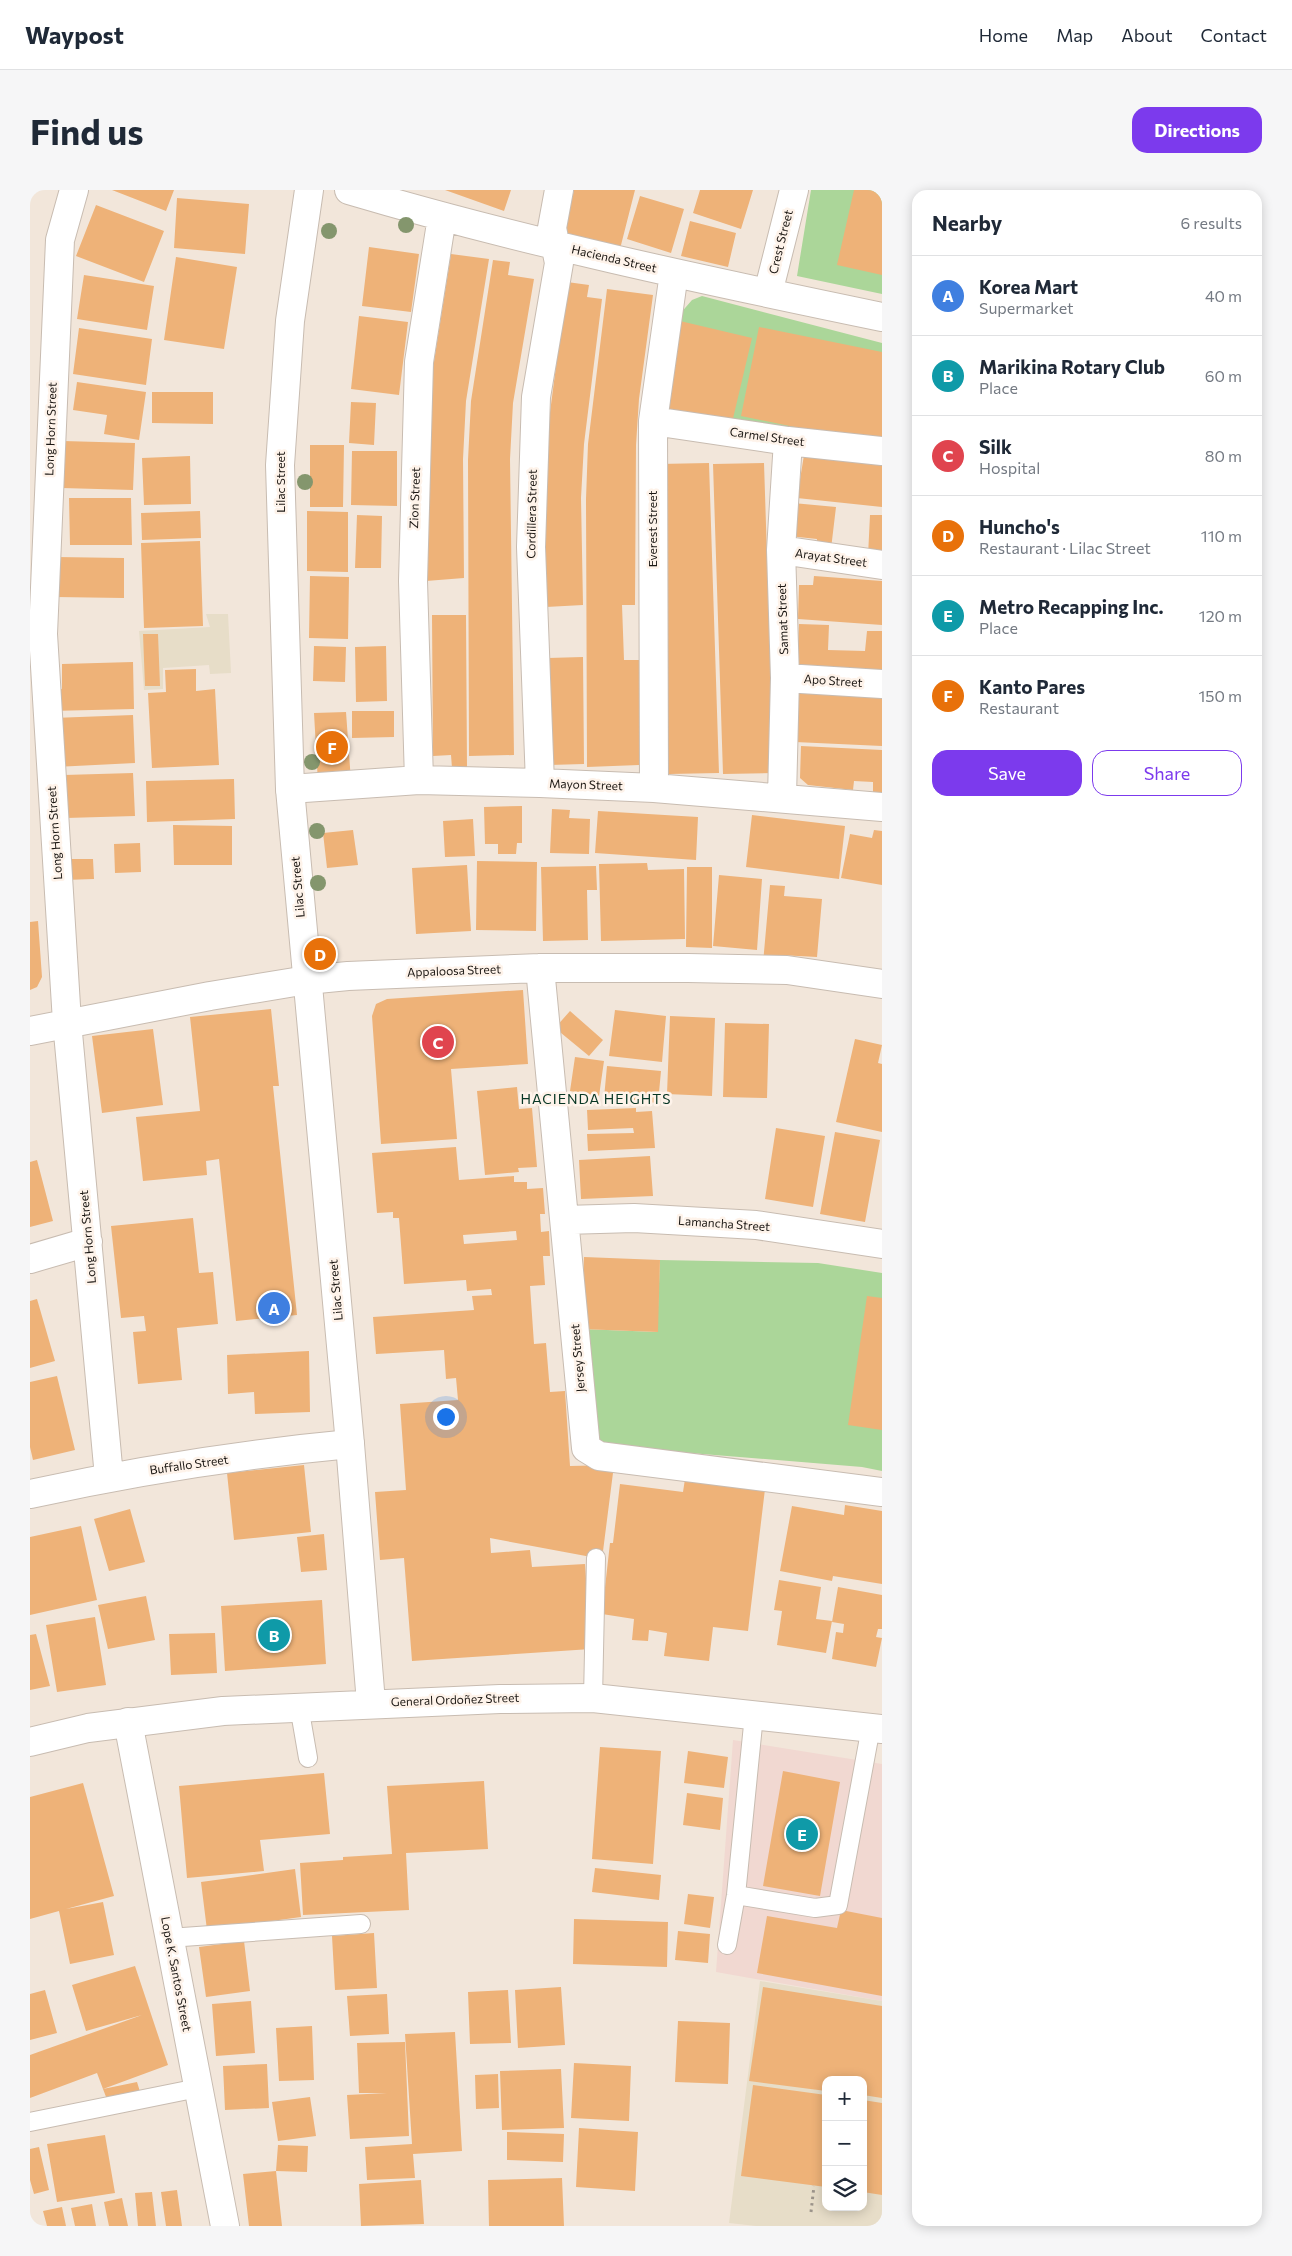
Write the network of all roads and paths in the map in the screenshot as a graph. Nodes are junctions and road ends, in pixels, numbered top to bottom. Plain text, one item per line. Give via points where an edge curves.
1 (74, 190) edge
2 (309, 190) edge
3 (349, 190) edge
4 (559, 190) edge
5 (794, 190) edge
6 (442, 217) junction
7 (555, 246) junction
8 (674, 273) junction
9 (768, 293) junction
10 (882, 317) edge
11 (652, 421) junction
12 (788, 440) junction
13 (882, 451) edge
14 (781, 550) junction
15 (882, 565) edge
16 (785, 678) junction
17 (882, 684) edge
18 (419, 780) junction
19 (540, 783) junction
20 (654, 788) junction
21 (290, 789) junction
22 (782, 798) junction
23 (882, 807) edge
24 (540, 968) junction
25 (307, 980) junction
26 (882, 984) edge
27 (67, 1022) junction
28 (30, 1032) edge
29 (565, 1220) junction
30 (88, 1242) junction
31 (882, 1244) edge
32 (30, 1259) edge
33 (350, 1444) junction
34 (109, 1477) junction
35 (882, 1492) edge
36 (30, 1494) edge
37 (596, 1558) dead end
38 (593, 1698) junction
39 (371, 1703) junction
40 (299, 1706) junction
41 (754, 1715) junction
42 (128, 1722) junction
43 (876, 1728) edge
44 (30, 1742) edge
45 (308, 1758) dead end
46 (736, 1895) junction
47 (361, 1924) dead end
48 (169, 1938) junction
49 (727, 1945) dead end
50 (198, 2088) junction
51 (30, 2122) edge
52 (814, 2186) dead end
53 (811, 2212) dead end
54 (225, 2226) edge

1 - 27 street, Long Horn Street via 60,240 43,634
2 - 21 street, Lilac Street via 290,321 280,465
3 - 6 street, Hacienda Street
4 - 7 street, Cordillera Street via 552,228
5 - 9 street, Crest Street
6 - 7 street, Hacienda Street
6 - 18 street, Zion Street via 419,362 413,581
7 - 8 street, Hacienda Street
7 - 19 street, Cordillera Street via 559,263 536,397 531,548
8 - 9 street, Hacienda Street
8 - 11 street, Everest Street
9 - 10 street, Hacienda Street
11 - 12 street, Carmel Street
11 - 20 street, Everest Street
12 - 13 street, Carmel Street
12 - 14 street, Samat Street
14 - 15 street, Arayat Street
14 - 16 street, Samat Street
16 - 17 street, Apo Street
16 - 22 street, Samat Street
18 - 19 street, Mayon Street
18 - 21 street, Mayon Street
19 - 20 street, Mayon Street
20 - 22 street, Mayon Street
21 - 25 street, Lilac Street
22 - 23 street, Mayon Street
24 - 25 street, Appaloosa Street
24 - 26 street, Appaloosa Street via 788,970
24 - 29 street, Jersey Street
25 - 27 street, Appaloosa Street
25 - 33 street, Lilac Street
27 - 28 street, Appaloosa Street
27 - 30 street, Long Horn Street
29 - 31 street, Lamancha Street via 634,1218 756,1225
29 - 35 street, Jersey Street via 585,1446 598,1461
30 - 32 street
30 - 34 street, Long Horn Street
33 - 34 street, Buffallo Street
33 - 39 street, Lilac Street
34 - 36 street, Buffallo Street
37 - 38 lane
38 - 39 street, General Ordoñez Street
38 - 41 street, General Ordoñez Street
39 - 40 street, General Ordoñez Street
40 - 42 street, General Ordoñez Street via 223,1710
40 - 45 lane
41 - 43 street, General Ordoñez Street
41 - 46 lane
42 - 44 street, General Ordoñez Street
42 - 48 street, Lope K. Santos Street
43 - 46 lane via 838,1905 815,1908
46 - 49 lane
47 - 48 lane
48 - 50 street, Lope K. Santos Street
50 - 51 lane
50 - 54 street, Lope K. Santos Street
52 - 53 path

